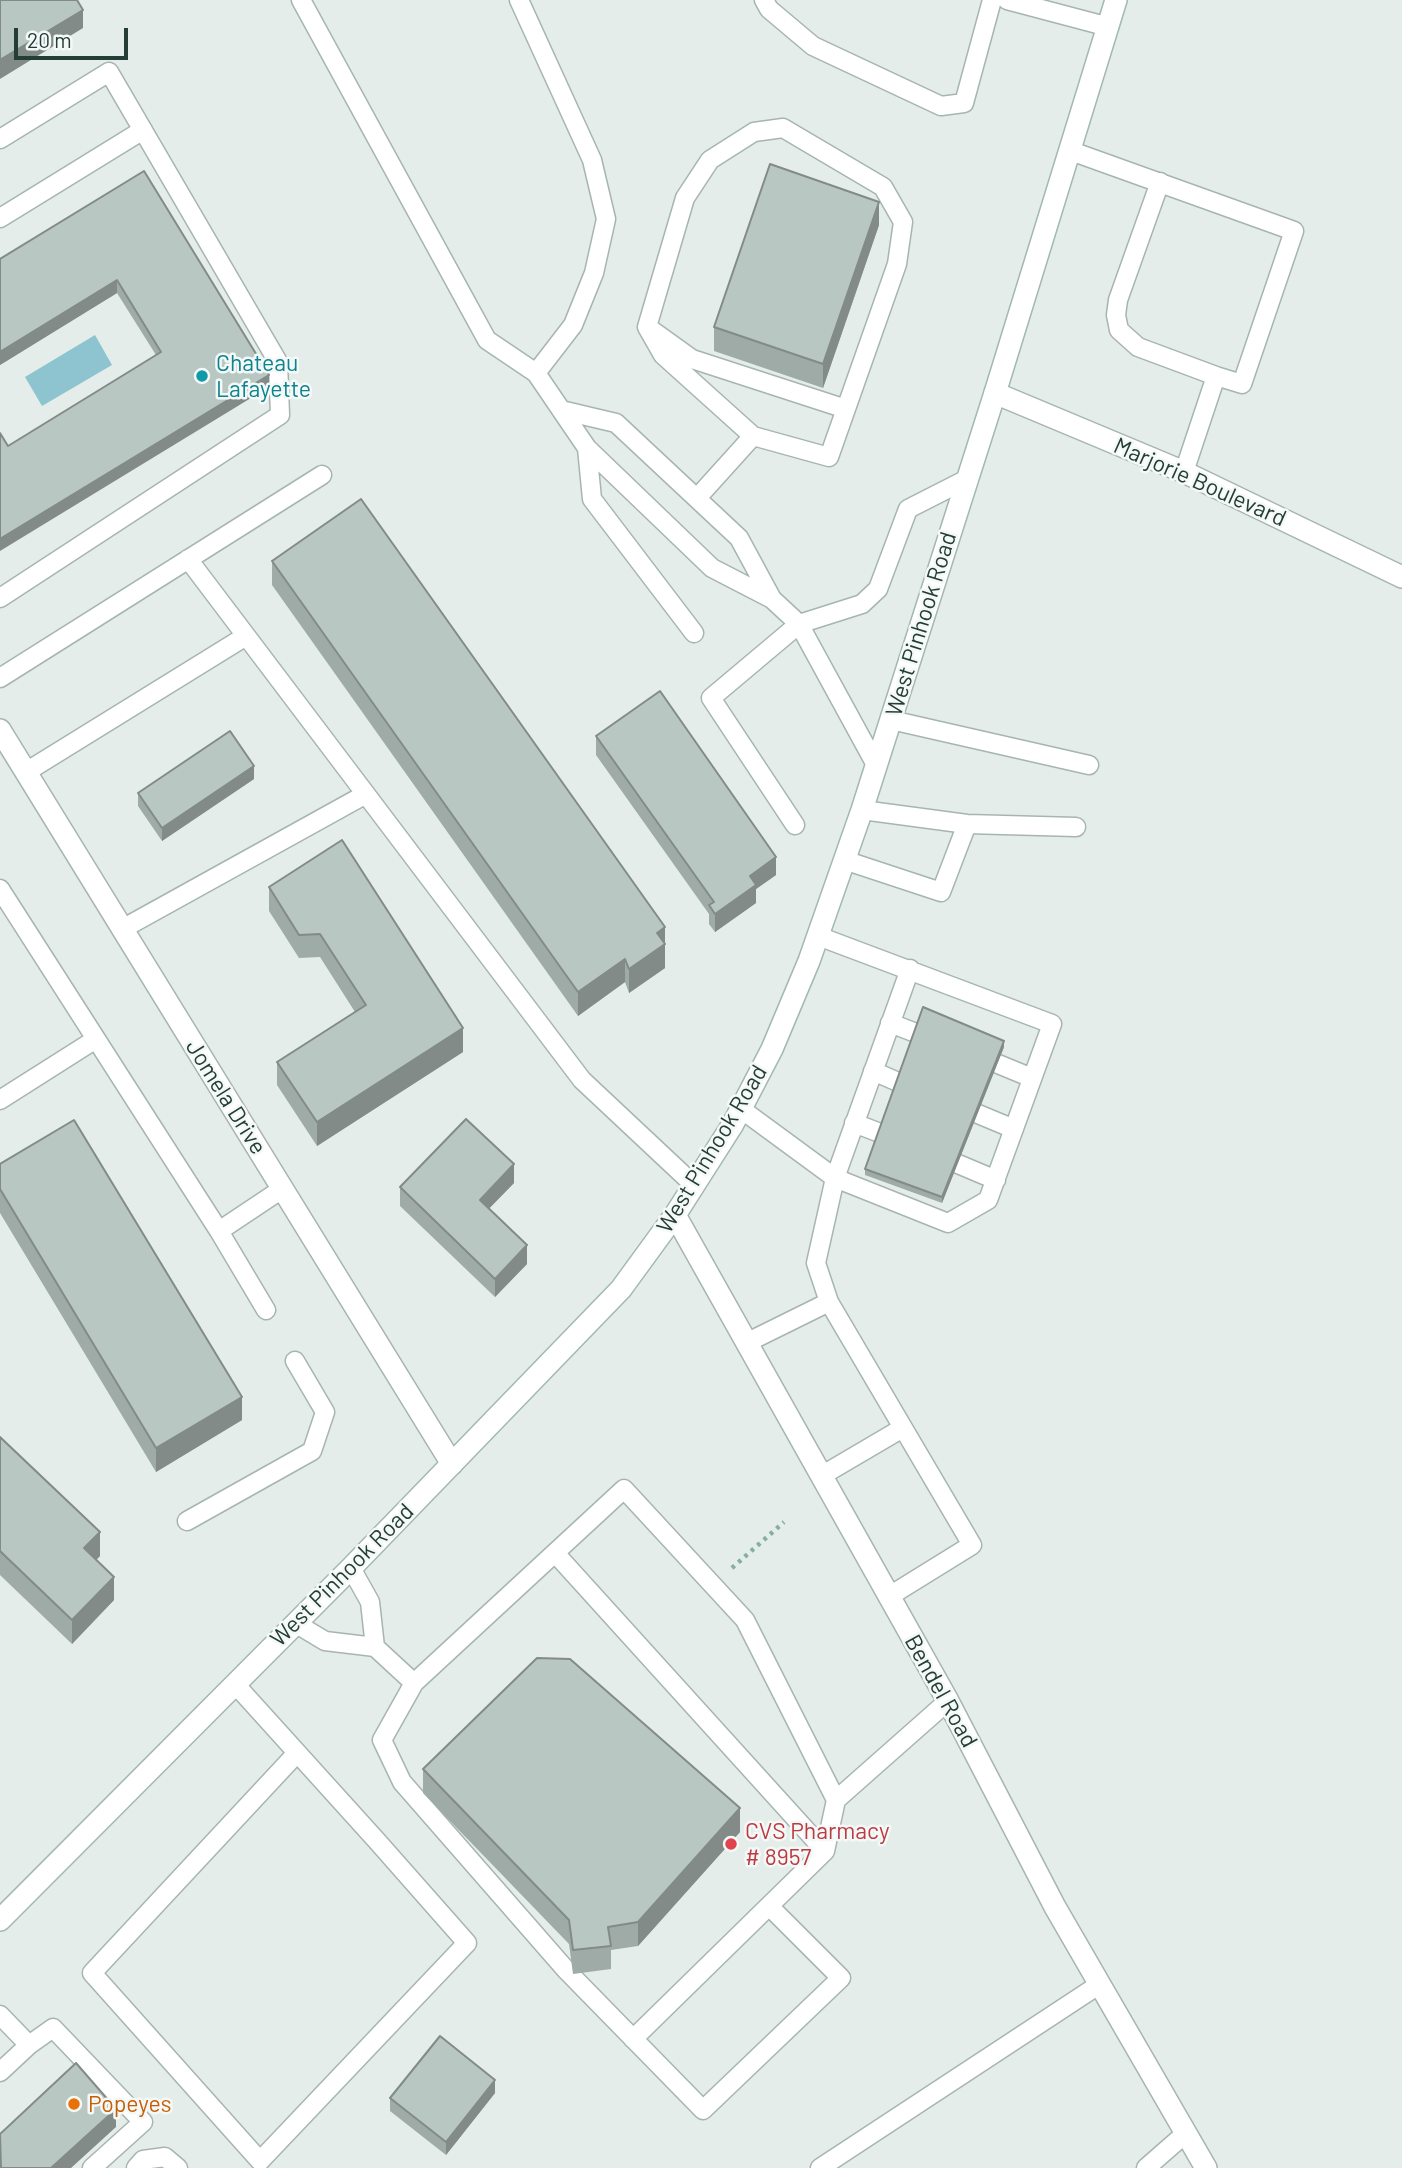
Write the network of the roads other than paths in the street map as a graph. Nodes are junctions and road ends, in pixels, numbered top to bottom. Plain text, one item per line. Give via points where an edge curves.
1 (300, 0) edge
2 (519, 0) edge
3 (764, 0) edge
4 (992, 0) edge
5 (1007, 0) edge
6 (1116, 0) edge
7 (1109, 27) junction
8 (143, 130) junction
9 (0, 139) edge
10 (1070, 151) junction
11 (1160, 182) junction
12 (0, 218) edge
13 (647, 327) junction
14 (536, 373) junction
15 (1216, 376) junction
16 (995, 393) junction
17 (561, 410) junction
18 (846, 410) junction
19 (753, 436) junction
20 (587, 448) junction
21 (1184, 472) junction
22 (322, 475) dead end
23 (965, 480) junction
24 (696, 498) junction
25 (188, 559) junction
26 (1402, 577) edge
27 (0, 598) edge
28 (772, 598) junction
29 (799, 624) junction
30 (694, 633) dead end
31 (246, 636) junction
32 (0, 678) edge
33 (891, 720) junction
34 (0, 730) edge
35 (876, 765) junction
36 (1088, 765) dead end
37 (26, 772) junction
38 (366, 794) junction
39 (862, 810) junction
40 (967, 824) junction
41 (795, 825) dead end
42 (1076, 827) dead end
43 (844, 860) junction
44 (0, 889) edge
45 (122, 929) junction
46 (818, 936) junction
47 (910, 969) junction
48 (890, 1023) junction
49 (916, 1033) edge
50 (96, 1039) junction
51 (998, 1065) edge
52 (873, 1071) junction
53 (1032, 1078) junction
54 (898, 1082) edge
55 (0, 1100) edge
56 (741, 1109) junction
57 (978, 1114) edge
58 (854, 1123) junction
59 (1014, 1129) junction
60 (880, 1133) edge
61 (958, 1164) edge
62 (835, 1178) junction
63 (996, 1180) junction
64 (694, 1185) junction
65 (282, 1189) junction
66 (675, 1215) junction
67 (219, 1231) junction
68 (829, 1302) junction
69 (266, 1310) dead end
70 (746, 1343) junction
71 (295, 1360) dead end
72 (901, 1429) junction
73 (452, 1464) junction
74 (821, 1476) junction
75 (187, 1521) dead end
76 (555, 1553) junction
77 (351, 1568) junction
78 (888, 1597) junction
79 (295, 1623) junction
80 (375, 1647) junction
81 (414, 1683) junction
82 (235, 1684) junction
83 (948, 1701) junction
84 (297, 1753) junction
85 (836, 1800) junction
86 (825, 1851) junction
87 (770, 1907) junction
88 (0, 1920) edge
89 (1100, 1984) junction
90 (0, 2015) edge
91 (633, 2039) junction
92 (29, 2045) junction
93 (0, 2072) edge
94 (1186, 2133) junction
95 (92, 2168) edge
96 (136, 2168) edge
97 (178, 2168) edge
98 (820, 2168) edge
99 (1146, 2168) edge
100 (1206, 2168) edge

1 - 14 lane via 487,340
2 - 14 lane via 593,160 606,219 594,273 572,325
3 - 4 lane via 813,46 941,106 964,103
5 - 7 lane
6 - 7 street, West Pinhook Road
7 - 10 street, West Pinhook Road
8 - 9 lane via 109,72
8 - 12 lane
8 - 27 lane via 278,362 280,415
10 - 11 lane
10 - 16 street, West Pinhook Road
11 - 15 lane via 1118,300 1119,330 1138,347
11 - 15 lane via 1294,231 1242,384
13 - 18 lane via 692,359
13 - 18 lane via 685,198 710,160 754,132 783,128 883,187 903,222 897,264
13 - 19 lane via 663,355
14 - 17 lane
15 - 21 lane
16 - 21 street, Marjorie Boulevard
16 - 23 street, West Pinhook Road
17 - 20 lane
17 - 24 lane via 616,423
18 - 19 lane via 829,457
19 - 24 lane
20 - 28 lane via 712,568
20 - 30 lane via 592,499
21 - 26 street, Marjorie Boulevard
22 - 25 lane
23 - 29 lane via 908,509 878,589 862,604
23 - 33 street, West Pinhook Road
24 - 28 lane via 739,538
25 - 31 lane
25 - 32 lane
28 - 29 lane
29 - 35 lane
29 - 41 lane via 711,698
31 - 37 lane
31 - 38 lane
33 - 35 street, West Pinhook Road
33 - 36 lane
34 - 37 street, Jomela Drive
35 - 39 street, West Pinhook Road
37 - 45 street, Jomela Drive
38 - 45 lane
38 - 64 lane via 582,1080
39 - 40 lane
39 - 43 street, West Pinhook Road
40 - 42 lane
40 - 43 lane via 942,892
43 - 46 street, West Pinhook Road
44 - 50 lane
45 - 65 street, Jomela Drive
46 - 47 lane
46 - 56 street, West Pinhook Road via 772,1049
47 - 48 lane
47 - 53 lane via 1052,1024
48 - 49 lane
48 - 52 lane
50 - 55 lane
50 - 67 lane
51 - 53 lane
52 - 54 lane
52 - 58 lane
53 - 59 lane
56 - 62 lane
56 - 64 street, West Pinhook Road
57 - 59 lane
58 - 60 lane
58 - 62 lane
59 - 63 lane
61 - 63 lane
62 - 63 lane via 948,1223 988,1200
62 - 68 lane via 816,1264
64 - 66 street, West Pinhook Road
65 - 67 lane
65 - 73 street, Jomela Drive
66 - 70 street, Bendel Road
66 - 73 street, West Pinhook Road via 621,1289
67 - 69 lane
68 - 70 lane
68 - 72 lane
70 - 74 street, Bendel Road
71 - 75 lane via 325,1412 312,1451
72 - 74 lane
72 - 78 lane via 972,1545
73 - 77 street, West Pinhook Road
74 - 78 street, Bendel Road
76 - 81 lane
76 - 85 lane via 624,1489 745,1620
76 - 86 lane
77 - 79 street, West Pinhook Road
77 - 80 lane via 370,1602
78 - 83 street, Bendel Road
79 - 80 lane via 326,1641
79 - 82 street, West Pinhook Road
80 - 81 lane
81 - 91 lane via 382,1740 402,1782 567,1971
82 - 84 lane
82 - 88 street, West Pinhook Road
83 - 85 lane
83 - 89 street, Bendel Road
84 - 84 lane via 467,1943 261,2161 92,1973
85 - 86 lane
86 - 87 lane
87 - 91 lane
87 - 91 lane via 841,1978 703,2110
89 - 94 street, Bendel Road
89 - 98 lane
90 - 92 lane
92 - 93 lane
92 - 95 lane via 53,2028 144,2122
94 - 99 lane
94 - 100 street, Bendel Road
96 - 97 lane via 143,2160 165,2157

